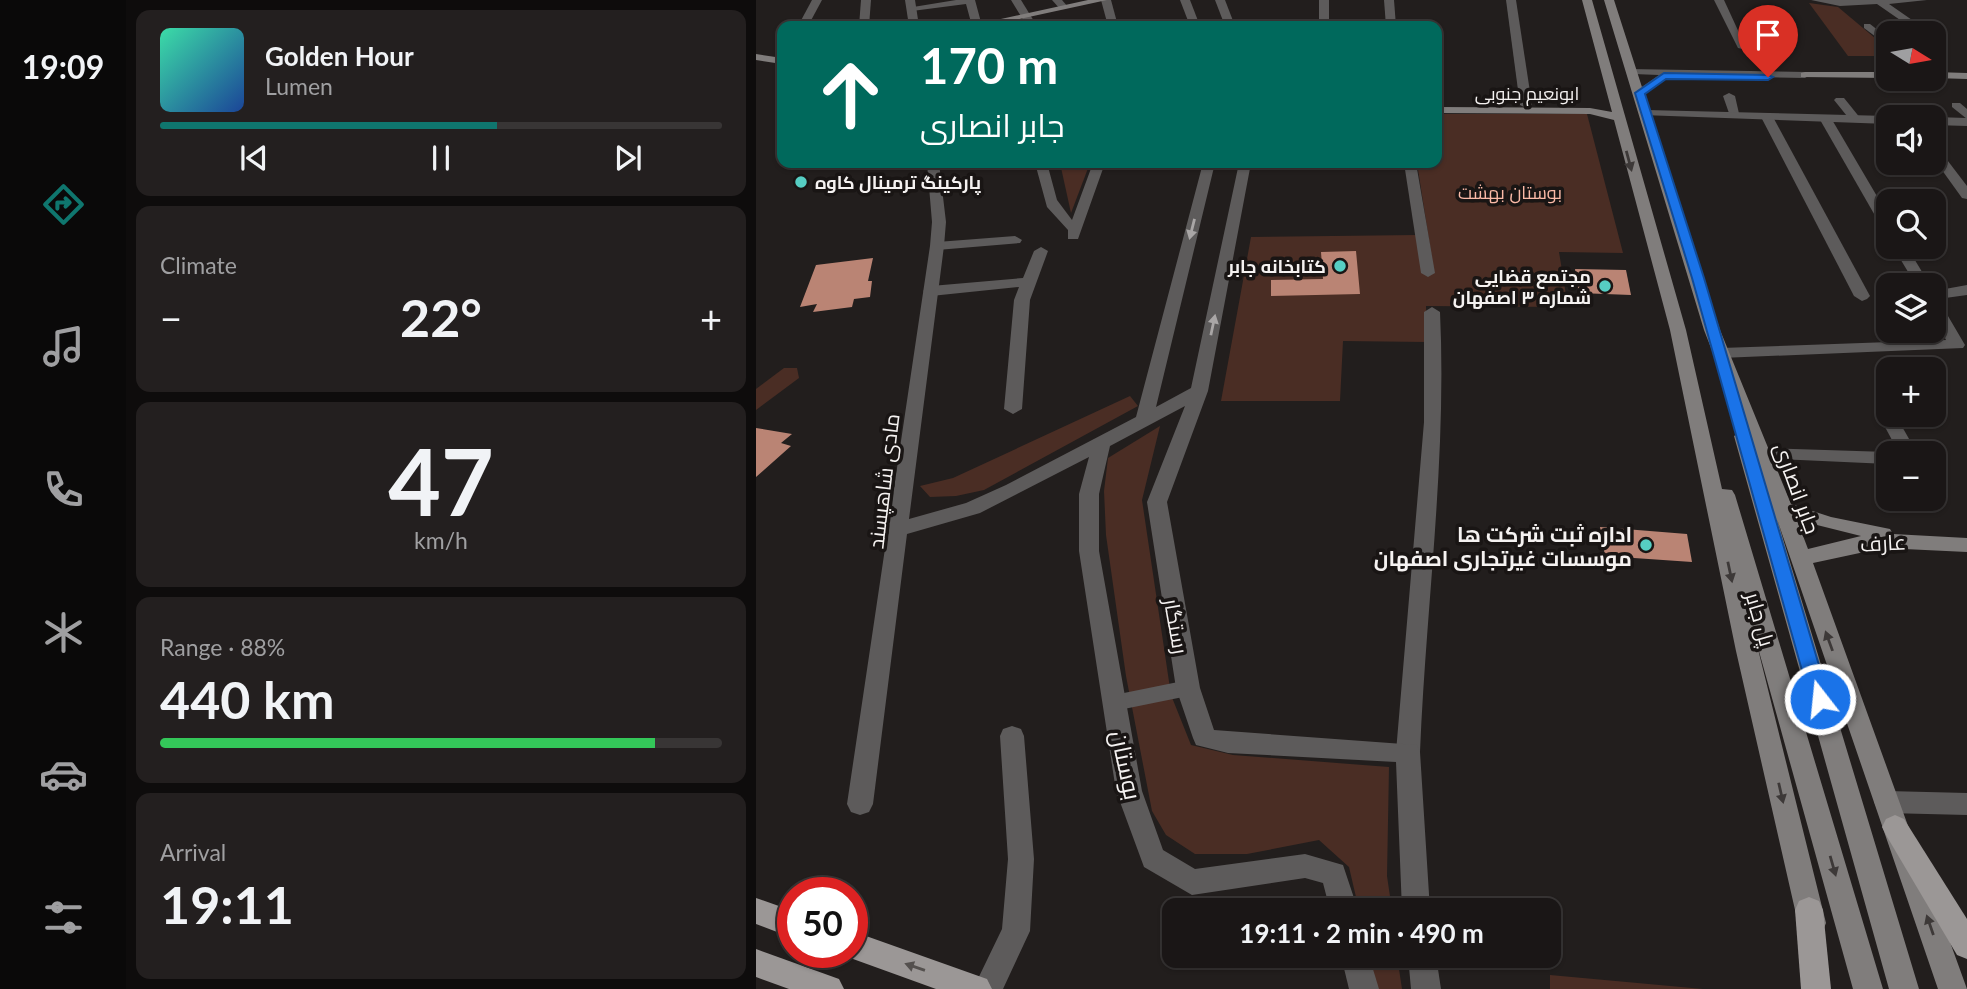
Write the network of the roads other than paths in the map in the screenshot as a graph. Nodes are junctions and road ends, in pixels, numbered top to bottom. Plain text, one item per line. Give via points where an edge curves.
1 (817, 0) edge
2 (866, 0) edge
3 (1016, 0) edge
4 (1104, 0) edge
5 (1185, 0) edge
6 (1220, 0) edge
7 (1324, 0) edge
8 (1388, 0) edge
9 (1511, 0) edge
10 (1587, 0) edge
11 (1609, 0) edge
12 (1719, 0) edge
13 (1922, 0) edge
14 (970, 1) edge
15 (1820, 1) edge
16 (1879, 1) edge
17 (911, 4) edge
18 (1060, 4) edge
19 (1023, 16) junction
20 (806, 21) edge
21 (864, 21) edge
22 (975, 21) edge
23 (1000, 21) edge
24 (1028, 21) edge
25 (1111, 21) edge
26 (1193, 21) edge
27 (1228, 21) edge
28 (1324, 21) edge
29 (1390, 21) edge
30 (1908, 21) edge
31 (1867, 26) dead end
32 (1876, 33) edge
33 (1743, 48) dead end
34 (756, 57) edge
35 (777, 59) edge
36 (1605, 73) junction
37 (1634, 74) junction
38 (1663, 74) junction
39 (1805, 75) joint
40 (1876, 75) edge
41 (1946, 75) edge
42 (1967, 76) edge
43 (1612, 96) junction
44 (1729, 96) dead end
45 (1840, 100) dead end
46 (1956, 104) dead end
47 (1526, 105) junction
48 (1442, 108) edge
49 (1442, 108) edge
50 (1646, 113) junction
51 (1736, 116) junction
52 (1967, 116) edge
53 (1617, 117) junction
54 (1767, 117) junction
55 (1825, 118) junction
56 (1856, 119) junction
57 (1876, 120) edge
58 (1946, 121) edge
59 (1967, 122) edge
60 (1946, 166) edge
61 (934, 168) edge
62 (1042, 168) edge
63 (1097, 168) edge
64 (1208, 168) edge
65 (1244, 168) edge
66 (1411, 168) edge
67 (1967, 195) edge
68 (1876, 205) edge
69 (1015, 240) dead end
70 (937, 246) junction
71 (1041, 251) dead end
72 (1428, 273) dead end
73 (1027, 282) junction
74 (1967, 290) edge
75 (931, 291) junction
76 (1946, 292) edge
77 (1862, 296) dead end
78 (1946, 299) edge
79 (1967, 303) edge
80 (1432, 312) dead end
81 (1946, 318) edge
82 (1678, 330) junction
83 (1712, 331) junction
84 (1960, 335) edge
85 (1721, 353) junction
86 (1199, 391) junction
87 (1013, 410) dead end
88 (1144, 420) junction
89 (1894, 427) dead end
90 (1902, 441) edge
91 (1101, 445) junction
92 (1762, 454) junction
93 (1876, 458) edge
94 (1783, 508) junction
95 (899, 528) junction
96 (1905, 539) junction
97 (1967, 545) edge
98 (1800, 559) junction
99 (1188, 688) junction
100 (1114, 703) junction
101 (1012, 736) dead end
102 (1408, 752) junction
103 (860, 804) dead end
104 (1967, 804) edge
105 (1891, 815) junction
106 (1340, 898) edge
107 (1415, 898) edge
108 (1809, 910) junction
109 (756, 911) edge
110 (777, 919) edge
111 (1967, 945) edge
112 (868, 951) edge
113 (756, 963) edge
114 (1358, 968) edge
115 (1423, 968) edge
116 (829, 989) edge
117 (977, 989) edge
118 (988, 989) edge
119 (1364, 989) edge
120 (1426, 989) edge
121 (1816, 989) edge
122 (1828, 989) edge
123 (1868, 989) edge
124 (1904, 989) edge
125 (1953, 989) edge

1 - 20 street
2 - 21 street
3 - 19 street
4 - 18 main road
4 - 25 street
5 - 26 street
6 - 27 street
7 - 28 street
8 - 29 street
9 - 47 street
10 - 36 main road
11 - 37 main road, جابر انصاری
12 - 33 street
13 - 16 street
14 - 17 street
14 - 22 street
15 - 16 street
16 - 30 street
18 - 19 main road
19 - 23 main road
19 - 24 street
31 - 32 street
34 - 35 main road
36 - 37 main road
36 - 43 main road
37 - 38 street
37 - 38 street
37 - 38 street
37 - 50 main road, جابر انصاری
38 - 39 street
39 - 40 main road
41 - 42 main road
43 - 47 main road, ابونعیم جنوبی via 1588,105
43 - 53 main road
44 - 51 street
45 - 56 street
46 - 52 street
47 - 48 main road, ابونعیم جنوبی
49 - 53 main road, ابونعیم جنوبی via 1590,111
50 - 51 street
50 - 83 main road, جابر انصاری
51 - 54 street
53 -> 82 main road
54 - 55 street
54 - 77 street
55 - 56 street
55 - 68 street
56 - 57 street
58 - 59 street
60 - 67 street
61 - 70 street, مادی شاهپسند
62 - 63 street via 1048,200 1074,232
64 -> 88 street
86 -> 65 street, رستگار
66 - 72 street
69 - 70 street
70 - 75 street, مادی شاهپسند
71 - 73 street
73 - 75 street
73 - 87 street via 1021,300
74 - 76 street
75 - 95 street, مادی شاهپسند
78 - 79 street
80 - 102 street via 1430,468 1411,667
81 - 84 street
82 -> 108 main road
82 -> 123 main road, پل جابر
83 - 85 main road, جابر انصاری
83 - 124 main road, پل جابر
84 - 85 street via 1957,345
85 - 92 main road, جابر انصاری
86 - 88 street
86 - 99 street, رستگار via 1157,502
88 - 91 street
89 - 90 street
91 - 95 street via 973,508
91 - 100 street, بوستان via 1089,494 1089,551
92 - 93 street
92 - 94 main road, جابر انصاری
94 - 96 main road
94 - 98 main road, جابر انصاری
95 - 103 street, مادی شاهپسند
96 - 97 main road, عارف
96 - 98 main road, عارف via 1844,544
105 -> 98 main road, جابر انصاری
99 - 100 street
99 - 102 street, رستگار via 1205,738
100 - 106 street, بوستان via 1129,791 1153,858 1192,882 1305,866 1334,874
101 - 118 street via 1021,859 1016,931
102 - 107 street
104 - 105 street
105 - 111 main road
125 -> 105 main road, جابر انصاری
108 - 121 main road
108 - 122 main road
109 - 110 main road
117 -> 112 main road
113 - 116 main road
114 - 119 street
115 - 120 street

